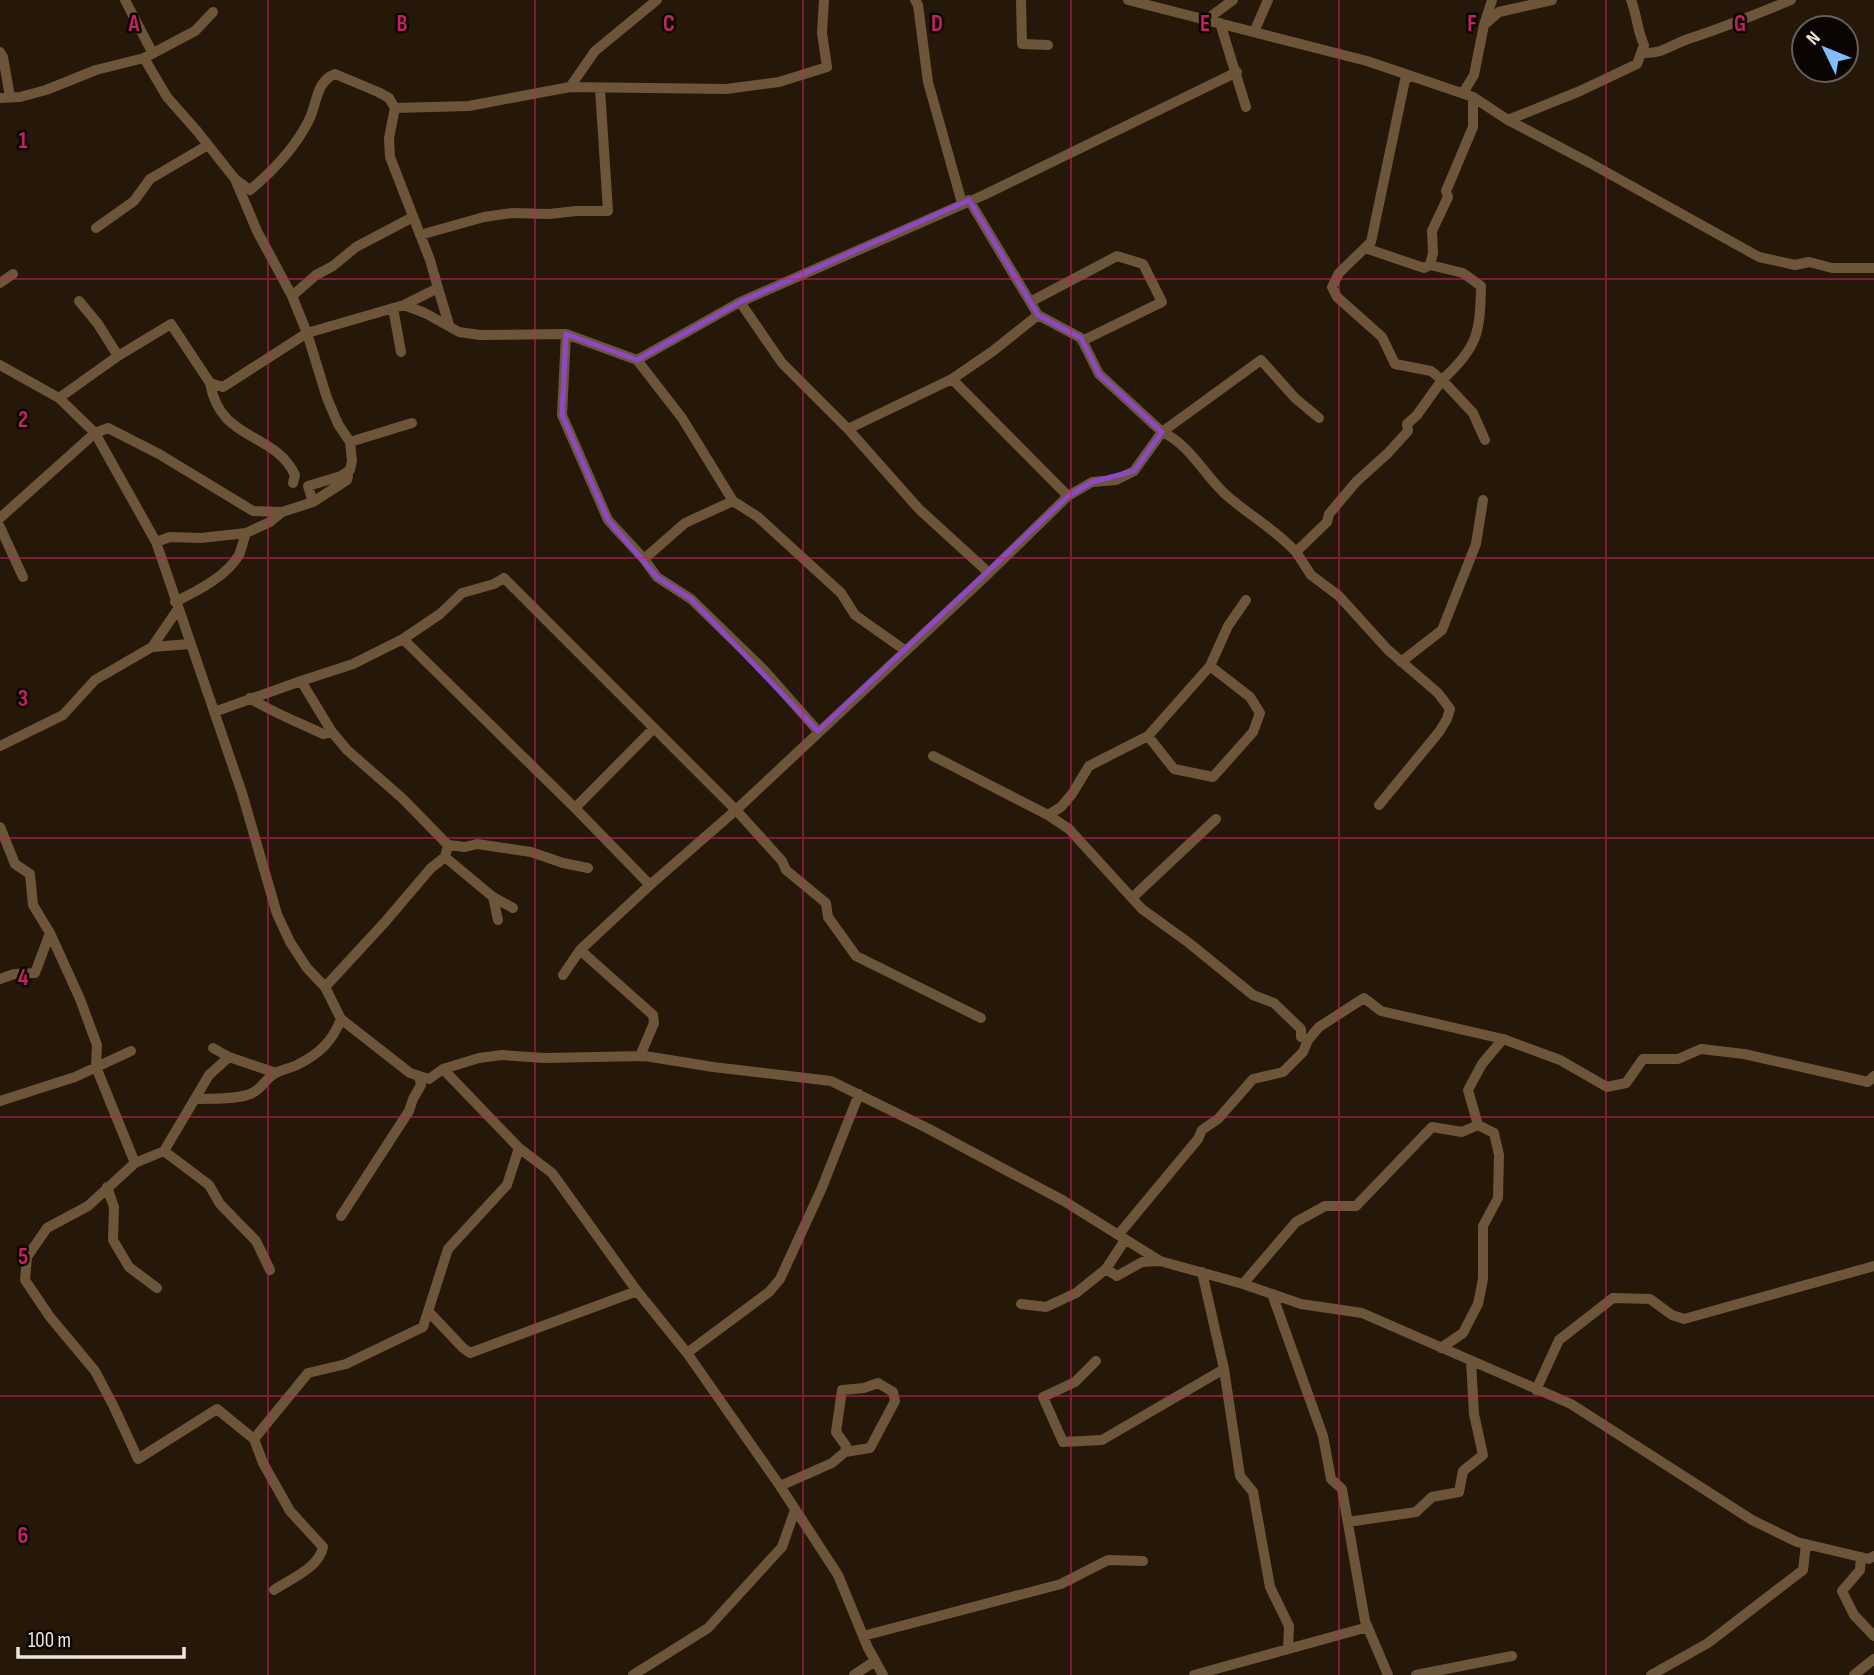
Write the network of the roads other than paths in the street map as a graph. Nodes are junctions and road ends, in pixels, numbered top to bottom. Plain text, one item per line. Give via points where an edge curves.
1 (125, 0) edge
2 (657, 0) edge
3 (824, 0) edge
4 (915, 0) edge
5 (1021, 0) edge
6 (1128, 0) edge
7 (1233, 0) edge
8 (1268, 0) edge
9 (1492, 0) edge
10 (1552, 0) edge
11 (1631, 0) edge
12 (1791, 0) edge
13 (213, 12) dead end
14 (1206, 20) junction
15 (1220, 23) junction
16 (1484, 25) junction
17 (1254, 32) junction
18 (1048, 46) dead end
19 (0, 51) edge
20 (1641, 53) junction
21 (148, 55) junction
22 (1236, 73) junction
23 (1410, 76) junction
24 (570, 87) junction
25 (600, 89) junction
26 (1468, 95) junction
27 (5, 97) edge
28 (1246, 107) dead end
29 (395, 108) junction
30 (1508, 120) junction
31 (208, 145) junction
32 (235, 180) junction
33 (966, 202) junction
34 (414, 217) junction
35 (96, 228) dead end
36 (420, 235) junction
37 (1365, 248) junction
38 (1430, 265) junction
39 (1874, 268) edge
40 (13, 274) dead end
41 (0, 283) edge
42 (438, 288) junction
43 (292, 296) junction
44 (79, 301) dead end
45 (1030, 302) junction
46 (740, 303) junction
47 (398, 307) junction
48 (1038, 315) junction
49 (449, 325) junction
50 (307, 333) junction
51 (566, 334) junction
52 (1083, 341) junction
53 (401, 352) dead end
54 (118, 356) junction
55 (637, 360) junction
56 (0, 365) edge
57 (952, 379) junction
58 (1442, 380) junction
59 (209, 383) junction
60 (59, 398) junction
61 (1319, 418) dead end
62 (412, 423) dead end
63 (848, 429) junction
64 (1162, 432) junction
65 (95, 433) junction
66 (1485, 440) dead end
67 (350, 442) junction
68 (292, 483) dead end
69 (1068, 496) junction
70 (1483, 500) dead end
71 (733, 501) junction
72 (282, 512) junction
73 (0, 518) edge
74 (0, 527) edge
75 (246, 533) junction
76 (156, 542) junction
77 (1296, 552) junction
78 (644, 559) junction
79 (989, 573) junction
80 (23, 576) dead end
81 (1247, 600) dead end
82 (176, 606) junction
83 (403, 639) junction
84 (190, 644) junction
85 (152, 647) junction
86 (906, 651) junction
87 (1401, 662) junction
88 (1210, 666) junction
89 (301, 681) junction
90 (250, 698) junction
91 (214, 712) junction
92 (654, 728) junction
93 (818, 731) junction
94 (332, 732) junction
95 (1148, 736) junction
96 (0, 746) edge
97 (933, 756) dead end
98 (1379, 805) dead end
99 (575, 808) junction
100 (736, 810) junction
101 (1048, 816) junction
102 (1216, 819) dead end
103 (0, 829) edge
104 (448, 845) junction
105 (445, 857) junction
106 (588, 868) dead end
107 (650, 886) junction
108 (493, 897) junction
109 (1132, 898) junction
110 (513, 908) dead end
111 (498, 920) dead end
112 (50, 933) junction
113 (580, 950) junction
114 (563, 975) dead end
115 (0, 979) edge
116 (325, 987) junction
117 (981, 1018) dead end
118 (341, 1019) junction
119 (1503, 1039) junction
120 (1308, 1040) junction
121 (213, 1048) dead end
122 (131, 1051) dead end
123 (640, 1056) junction
124 (229, 1057) junction
125 (96, 1067) junction
126 (443, 1069) junction
127 (276, 1073) junction
128 (419, 1076) junction
129 (1874, 1076) edge
130 (859, 1094) junction
131 (195, 1100) junction
132 (0, 1101) edge
133 (1478, 1125) junction
134 (519, 1148) junction
135 (164, 1151) junction
136 (135, 1163) junction
137 (107, 1187) junction
138 (341, 1216) dead end
139 (1122, 1237) junction
140 (1160, 1261) junction
141 (1874, 1266) edge
142 (1106, 1269) junction
143 (270, 1270) dead end
144 (1202, 1272) junction
145 (1243, 1284) junction
146 (157, 1288) dead end
147 (636, 1291) junction
148 (1272, 1294) junction
149 (1021, 1304) dead end
150 (428, 1311) junction
151 (1441, 1348) junction
152 (687, 1353) junction
153 (1096, 1361) dead end
154 (1471, 1361) junction
155 (1224, 1368) junction
156 (1536, 1390) junction
157 (254, 1439) junction
158 (845, 1452) junction
159 (780, 1486) junction
160 (795, 1510) junction
161 (1348, 1521) junction
162 (1806, 1544) junction
163 (1874, 1556) edge
164 (1861, 1557) junction
165 (1143, 1561) dead end
166 (274, 1590) dead end
167 (1368, 1627) junction
168 (863, 1636) junction
169 (1874, 1636) edge
170 (1288, 1649) junction
171 (1512, 1656) dead end
172 (1874, 1660) edge
173 (875, 1661) junction
174 (633, 1675) edge
175 (854, 1675) edge
176 (883, 1675) edge
177 (1194, 1675) edge
178 (1388, 1675) edge
179 (1416, 1675) edge
180 (1651, 1675) edge
181 (1854, 1675) edge

1 - 21 street
2 - 24 street via 595,51
3 - 25 street via 827,67 779,82 726,89
4 - 33 street via 928,82
5 - 18 street via 1022,44
6 - 14 street
7 - 14 street
8 - 17 street
9 - 16 street
10 - 16 street via 1499,12
11 - 20 street via 1644,45
12 - 20 street via 1664,51
13 - 21 street via 195,31
14 - 15 street
15 - 17 street
15 - 22 street
16 - 26 street
17 - 23 street
19 - 27 street
20 - 30 street via 1637,64
21 - 27 street via 46,90
21 - 31 street via 167,97
22 - 28 street
22 - 33 street
23 - 26 street
23 - 37 street via 1405,80 1371,242
24 - 25 street
24 - 29 street via 469,106
25 - 36 street via 608,211 512,213
26 - 30 street
26 - 38 street via 1473,127 1432,231
29 - 32 street via 378,92 335,74 326,77 309,120 270,174 250,190
29 - 34 street via 390,157
30 - 39 street via 1759,257 1795,265 1809,262 1832,268
31 - 32 street
31 - 35 street via 150,179 134,201
32 - 43 street
33 - 45 street
33 - 46 street
34 - 36 street
34 - 43 street via 356,247
36 - 42 street
37 - 38 street via 1424,268
37 - 58 street via 1339,273 1332,287 1337,297 1382,337 1395,364 1431,371
38 - 58 street via 1463,273 1481,286 1480,324 1465,359
40 - 41 street
42 - 47 street
42 - 49 street
43 - 50 street
44 - 54 street
45 - 48 street
45 - 52 street via 1117,256 1143,264 1162,302
46 - 55 street
46 - 63 street via 782,363
47 - 49 street
47 - 50 street
47 - 53 street
48 - 52 street
48 - 57 street
49 - 51 street via 459,332 480,335
50 - 59 street via 223,387
50 - 67 street via 327,398
51 - 55 street
51 - 78 street via 562,415 608,520
52 - 64 street via 1099,374
54 - 59 street via 171,324
54 - 60 street
55 - 71 street via 682,418
56 - 60 street
57 - 63 street
57 - 69 street
58 - 66 street via 1474,413
58 - 77 street via 1407,424 1408,431 1356,482 1327,522
59 - 68 street via 214,399 236,428 284,456 295,475
60 - 65 street
61 - 64 street via 1261,359
62 - 67 street
63 - 79 street via 919,509
64 - 69 street via 1134,471 1116,480 1092,482
64 - 77 street via 1174,438 1224,493
65 - 72 street via 108,428 131,439 253,511
65 - 73 street
65 - 76 street
67 - 72 street via 350,470 308,486 313,502
69 - 79 street
70 - 87 street via 1476,544 1442,630
71 - 78 street via 685,523
71 - 86 street via 758,517 841,593 855,615
72 - 75 street
74 - 80 street
75 - 76 street via 170,537
75 - 82 street via 237,558 227,569
76 - 82 street
77 - 87 street via 1311,575 1347,604
78 - 93 street via 657,577 691,599 764,670
79 - 86 street
81 - 88 street via 1228,626
82 - 84 street
82 - 85 street
83 - 89 street via 353,664
83 - 92 street via 462,593 504,578
83 - 99 street
84 - 85 street
84 - 91 street
85 - 96 street via 95,680 63,715
86 - 93 street
87 - 98 street via 1438,692 1450,709 1440,732
88 - 95 street
88 - 95 street via 1250,696 1260,713 1253,732 1213,777 1174,769
89 - 90 street
89 - 94 street
90 - 91 street
90 - 94 street via 323,734
91 - 116 street via 277,914 307,968
92 - 99 street
92 - 100 street
93 - 100 street
94 - 104 street
95 - 101 street via 1089,766 1072,794
97 - 101 street
99 - 107 street
100 - 107 street
100 - 117 street via 786,870 826,903 828,917 856,956
101 - 109 street via 1069,829
102 - 109 street
103 - 112 street via 15,864 30,874 33,905
104 - 105 street
104 - 106 street via 531,852
105 - 108 street
105 - 116 street
107 - 113 street
108 - 110 street
108 - 111 street
109 - 120 street via 1253,995 1274,1003
112 - 115 street via 35,973
112 - 125 street via 97,1045
113 - 114 street
113 - 123 street via 653,1015
116 - 118 street
118 - 127 street via 334,1038 315,1055
118 - 128 street
119 - 120 street via 1381,1011 1364,998 1319,1027
119 - 129 street via 1560,1060 1607,1087 1626,1083 1643,1059 1678,1059 1701,1049 1868,1082
119 - 133 street via 1468,1090
120 - 139 street via 1283,1072 1253,1079 1218,1119 1202,1130
121 - 124 street
122 - 125 street
123 - 126 street via 502,1055
123 - 130 street via 831,1082
124 - 127 street
124 - 131 street via 209,1075
125 - 132 street
125 - 136 street
126 - 128 street via 429,1079
126 - 134 street
127 - 131 street via 249,1095
128 - 138 street via 421,1085 409,1111 372,1157
130 - 139 street via 1064,1201
130 - 152 street via 780,1279
131 - 135 street
133 - 145 street via 1462,1132 1432,1127 1356,1206 1325,1206 1296,1222
133 - 151 street via 1494,1132 1499,1155 1498,1198 1483,1226 1478,1304 1463,1333
134 - 147 street via 552,1173
134 - 150 street via 507,1185 448,1249
135 - 136 street
135 - 143 street via 209,1185 220,1204 256,1241
136 - 137 street
137 - 146 street via 114,1207 113,1240 129,1267
137 - 157 street via 88,1206 47,1228 27,1257 25,1280 95,1371 138,1460 217,1409
139 - 140 street
139 - 142 street
140 - 142 street via 1142,1262 1117,1276
140 - 144 street
141 - 156 street via 1684,1319 1650,1299 1613,1298 1559,1340
142 - 149 street via 1076,1293 1046,1307
144 - 145 street
144 - 155 street
145 - 148 street
147 - 150 street via 470,1353
147 - 152 street
148 - 151 street via 1301,1304 1362,1313
148 - 161 street via 1322,1436 1331,1479 1342,1489
150 - 157 street via 423,1327 346,1364 308,1373
151 - 154 street
152 - 159 street
153 - 155 street via 1075,1382 1043,1397 1063,1442 1102,1440
154 - 156 street
154 - 161 street via 1474,1413 1483,1455 1463,1471 1459,1492 1432,1497 1416,1512
155 - 170 street via 1240,1476 1253,1492 1270,1587 1289,1626
156 - 162 street via 1571,1404 1752,1520
157 - 166 street via 262,1463 290,1511 323,1547 312,1565
158 - 158 street via 836,1432 842,1390 878,1383 893,1392 895,1401 870,1448
158 - 159 street via 832,1463
159 - 160 street
160 - 168 street via 838,1575
160 - 174 street via 782,1547 708,1628
161 - 167 street
162 - 164 street
162 - 180 street via 1802,1570 1708,1643
163 - 164 street
164 - 169 street via 1860,1570 1842,1591 1854,1615
165 - 168 street via 1108,1560 1061,1584
167 - 170 street
167 - 178 street
168 - 173 street
170 - 177 street
171 - 179 street
172 - 181 street
173 - 175 street
173 - 176 street

